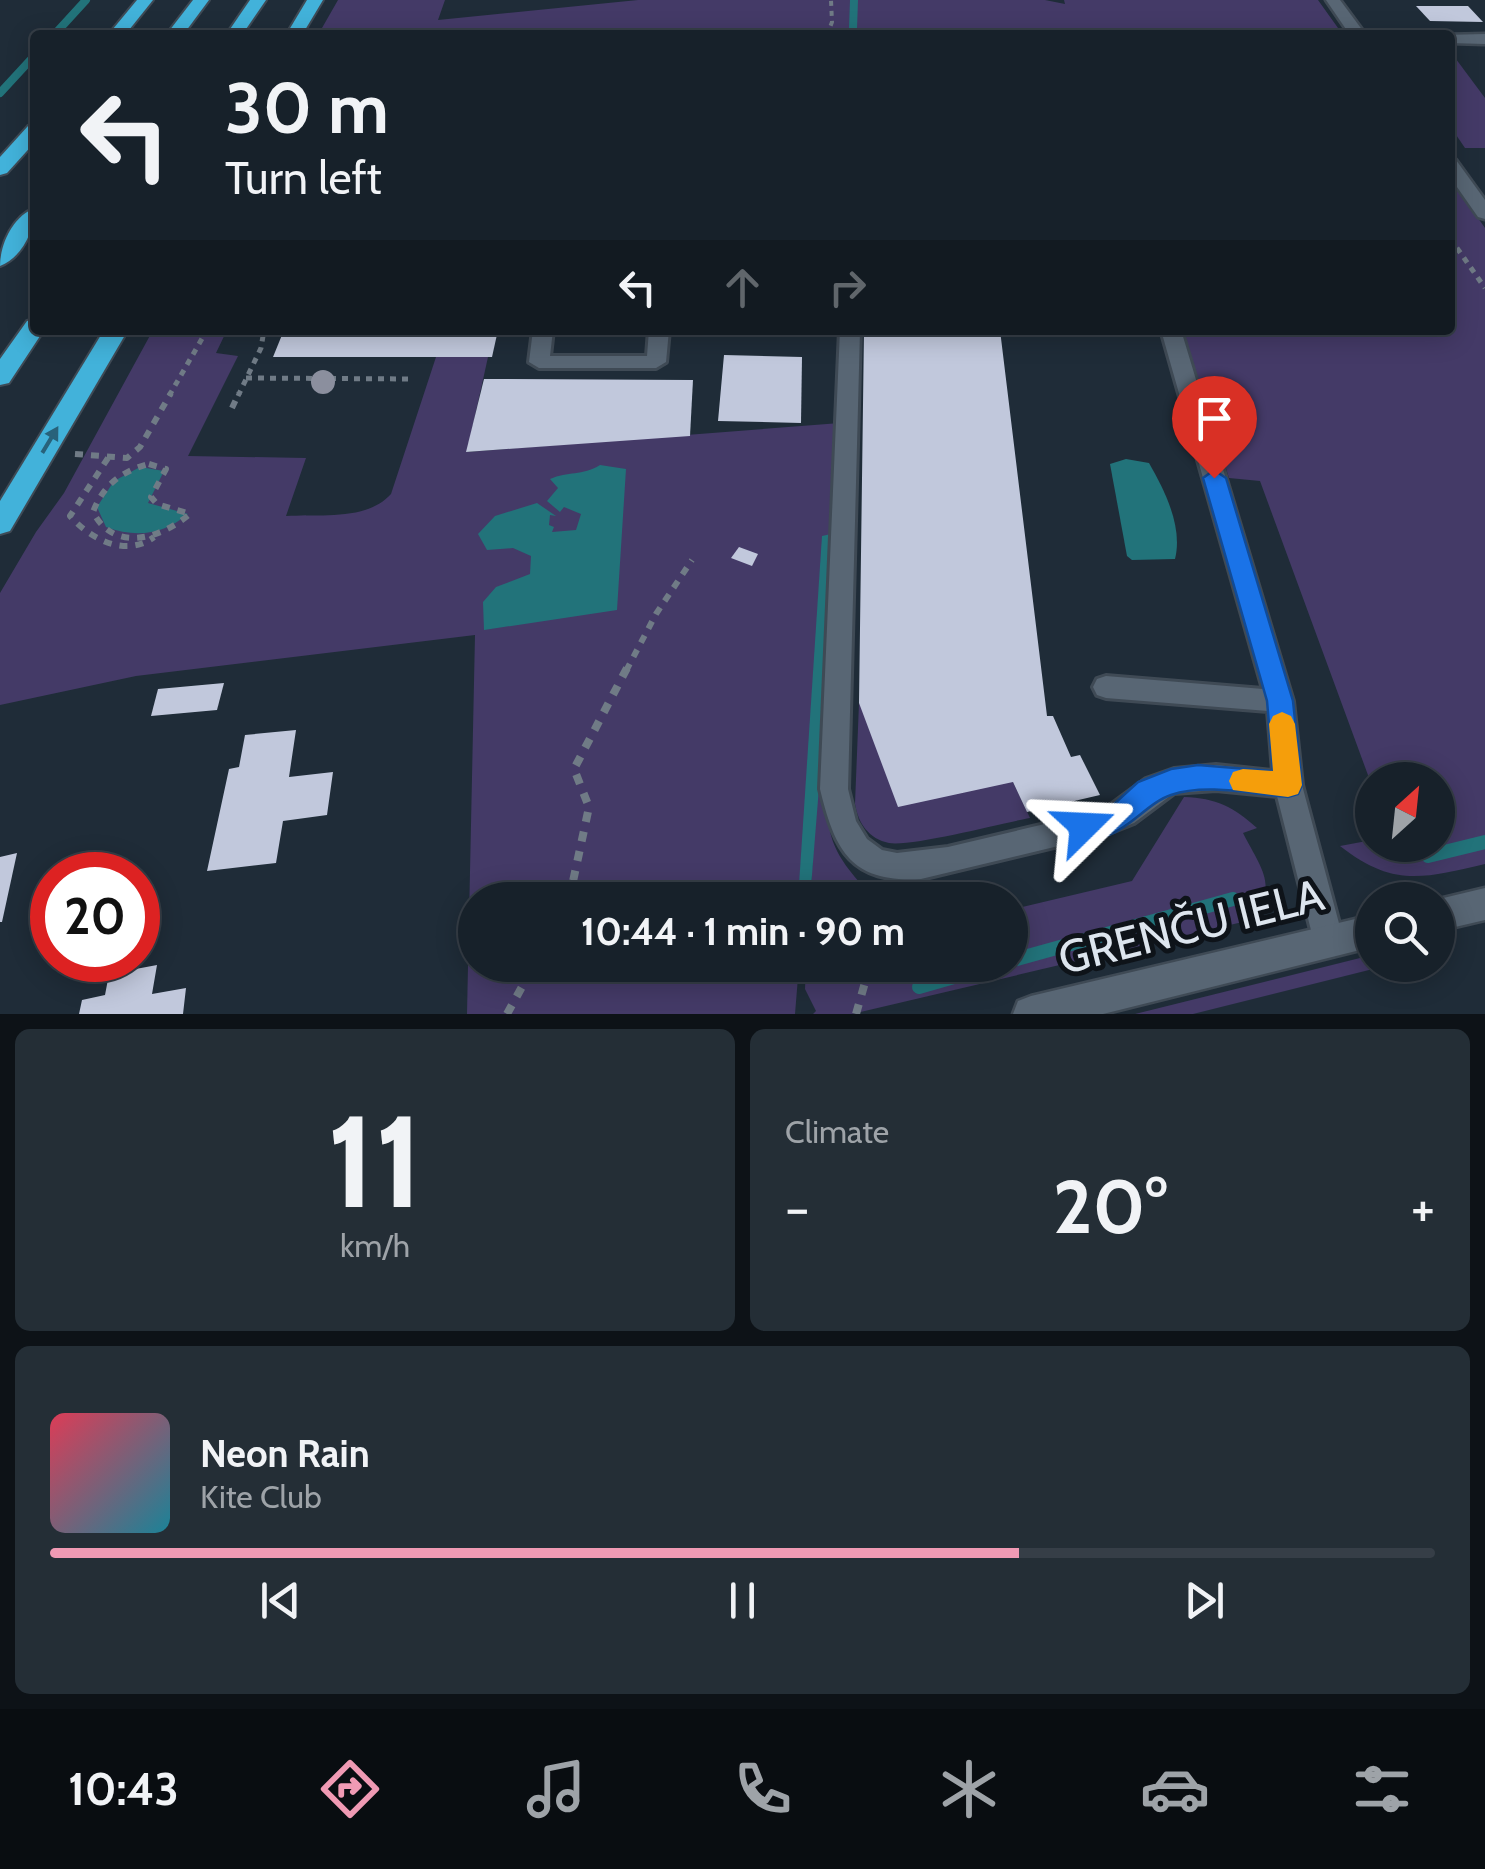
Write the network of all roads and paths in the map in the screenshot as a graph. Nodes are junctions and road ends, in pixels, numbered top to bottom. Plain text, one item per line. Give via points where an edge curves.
1 (146, 0) edge
2 (201, 0) edge
3 (258, 0) edge
4 (315, 0) edge
5 (831, 0) edge
6 (1333, 0) edge
7 (120, 30) edge
8 (178, 30) edge
9 (237, 30) edge
10 (297, 30) edge
11 (829, 30) edge
12 (1354, 30) edge
13 (1455, 38) edge
14 (1485, 39) edge
15 (30, 136) edge
16 (0, 169) edge
17 (1455, 171) edge
18 (1485, 213) edge
19 (30, 221) edge
20 (1455, 245) edge
21 (0, 260) edge
22 (1485, 288) edge
23 (30, 333) edge
24 (113, 335) edge
25 (204, 335) edge
26 (263, 335) edge
27 (542, 335) edge
28 (659, 335) edge
29 (850, 335) edge
30 (1172, 335) edge
31 (0, 377) edge
32 (246, 378) junction
33 (411, 379) dead end
34 (232, 408) dead end
35 (68, 454) dead end
36 (109, 457) junction
37 (127, 458) junction
38 (121, 474) junction
39 (0, 524) edge
40 (154, 537) junction
41 (692, 560) dead end
42 (1106, 686) dead end
43 (1280, 701) junction
44 (1288, 785) junction
45 (573, 882) edge
46 (1485, 904) edge
47 (1455, 912) edge
48 (1355, 935) edge
49 (1329, 942) junction
50 (525, 982) edge
51 (865, 982) edge
52 (507, 1014) edge
53 (856, 1014) edge
54 (1031, 1014) edge

1 - 7 highway
2 - 8 highway
3 - 9 highway
4 - 10 highway
5 - 11 path
6 - 12 street
13 - 14 street
15 - 16 highway
17 - 18 street
19 - 21 highway
20 - 22 path
23 - 31 highway
39 -> 24 highway
25 - 37 path via 140,447
26 - 32 path
27 - 28 lane via 539,362 656,362
29 - 44 lane via 834,789 842,826 860,852 903,870 1120,817 1148,791 1171,781
30 - 43 lane
32 - 33 path
32 - 34 path
35 - 36 path
36 - 37 path
36 - 40 path via 70,516 114,544 140,545
37 - 38 path
38 - 40 path via 96,500 96,523 110,534
38 - 40 path via 159,466 165,472 151,497 190,514
41 - 45 path via 574,769 588,807
42 - 43 lane
43 - 44 lane
44 - 49 lane
46 - 47 street
48 - 49 street, GRENČU IELA
49 - 54 street, GRENČU IELA
50 - 52 path
51 - 53 path

